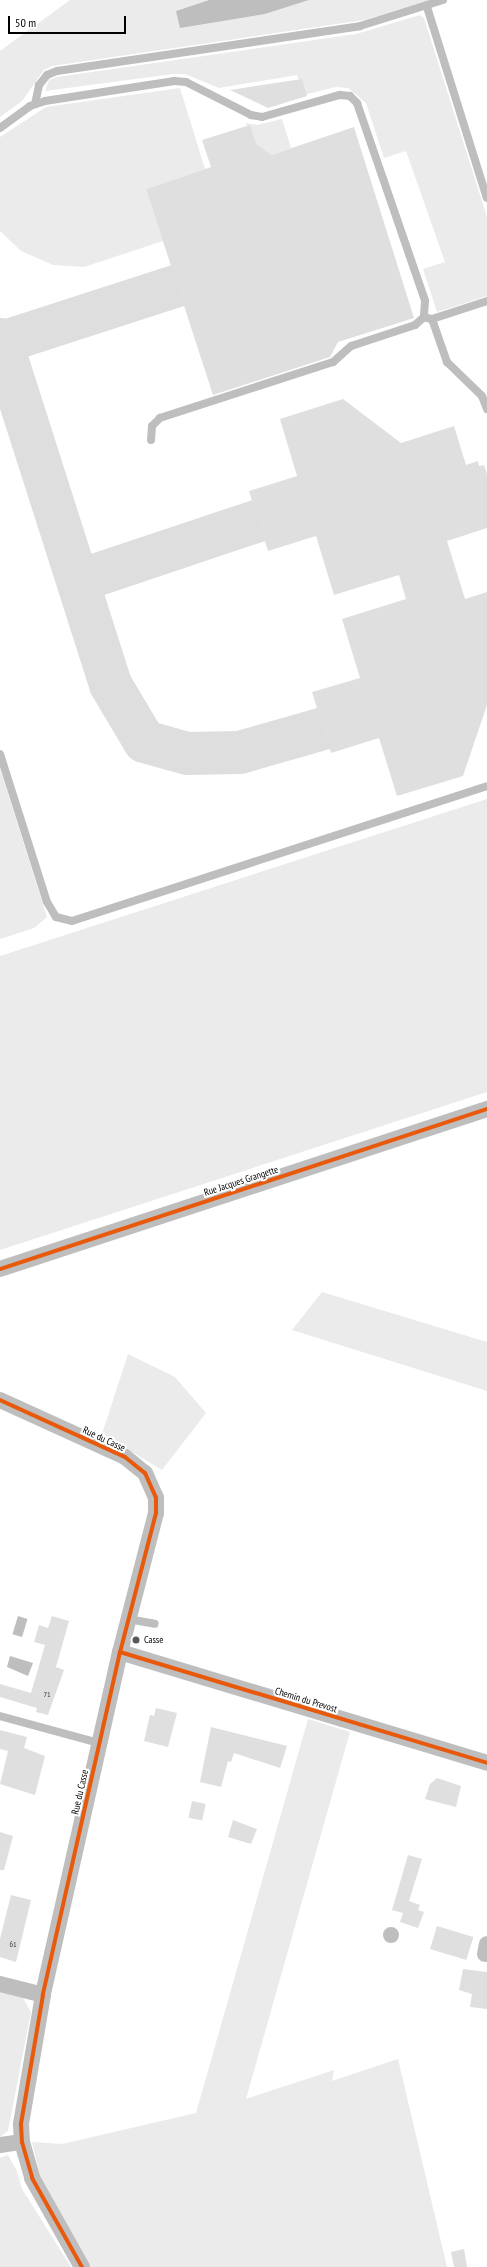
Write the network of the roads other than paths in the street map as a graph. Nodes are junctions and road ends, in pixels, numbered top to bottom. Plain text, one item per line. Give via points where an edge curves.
1 (444, 0) edge
2 (427, 8) junction
3 (35, 104) junction
4 (0, 128) edge
5 (487, 198) edge
6 (487, 301) edge
7 (428, 318) junction
8 (487, 409) edge
9 (151, 440) dead end
10 (0, 754) edge
11 (487, 786) edge
12 (487, 1109) edge
13 (0, 1269) edge
14 (0, 1400) edge
15 (128, 1619) junction
16 (155, 1624) dead end
17 (120, 1652) junction
18 (0, 1716) edge
19 (99, 1743) junction
20 (487, 1763) edge
21 (0, 1984) edge
22 (43, 1995) junction
23 (22, 2142) junction
24 (0, 2145) edge
25 (82, 2267) edge

1 - 2 lane
2 - 3 lane via 360,26 57,71 47,74 39,85
2 - 5 lane
3 - 4 lane
3 - 7 lane via 174,81 186,82 250,115 262,117 340,95 350,96 357,103 425,301
6 - 7 lane
7 - 8 lane via 447,362 482,396
7 - 9 lane via 415,325 351,346 333,362 160,418 152,426
10 - 11 lane via 47,902 56,917 72,920
12 - 13 street, Rue Jacques Grangette
14 - 15 street, Rue du Casse via 125,1457 138,1465 152,1484 156,1513
15 - 16 lane
15 - 17 street, Rue du Casse
17 - 19 street, Rue du Casse
17 - 20 street, Chemin du Prevost
18 - 19 lane
19 - 22 street, Rue du Casse
21 - 22 street
22 - 23 street, Rue du Casse via 25,2093
23 - 24 street
23 - 25 street, Rue du Casse via 41,2196

